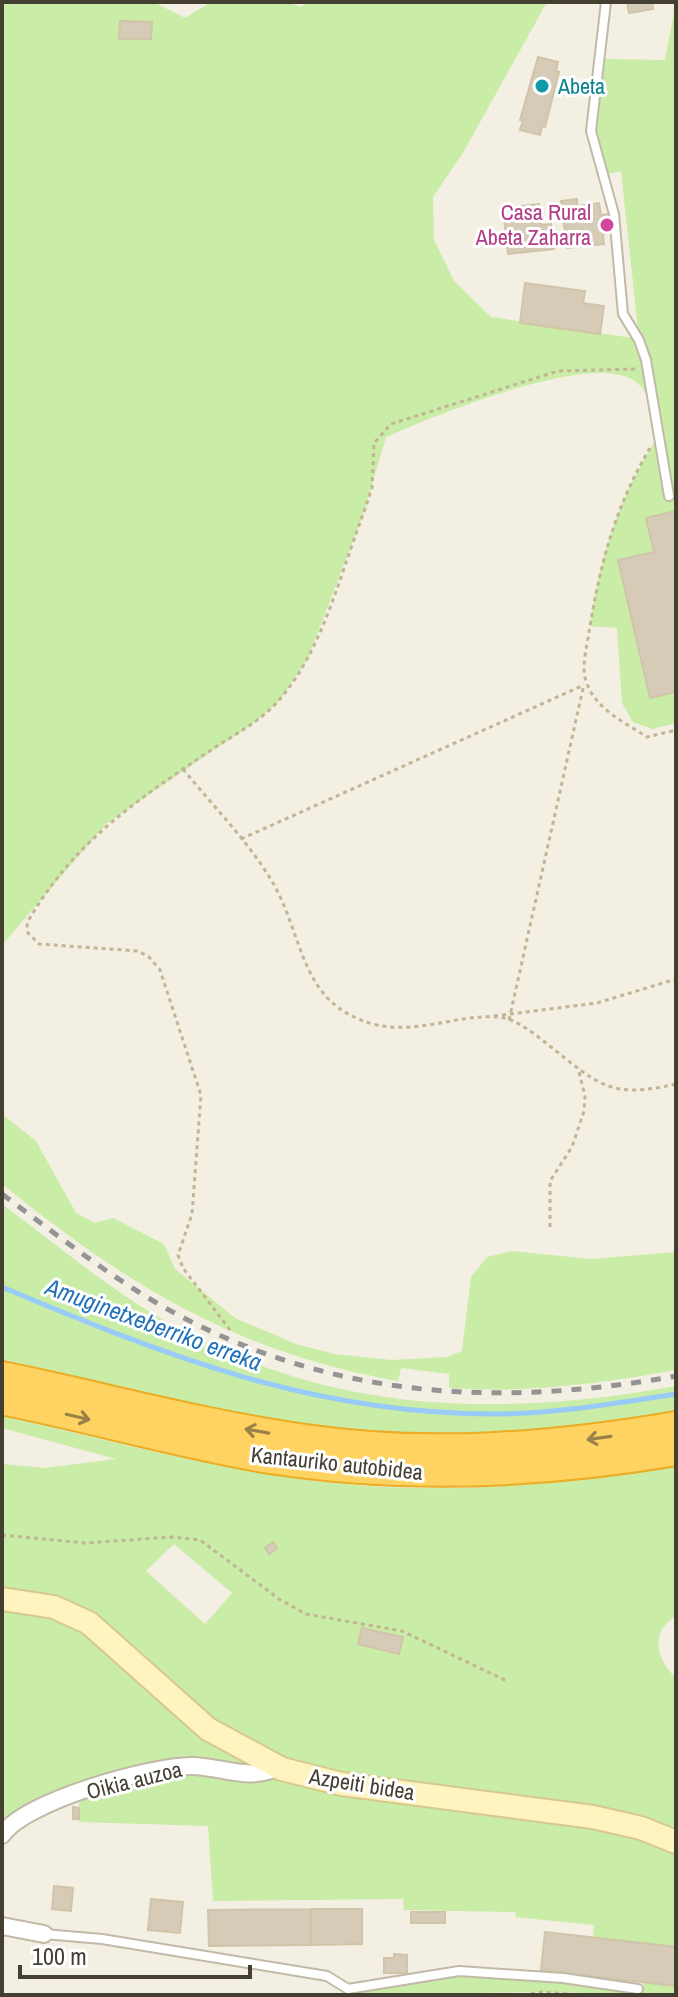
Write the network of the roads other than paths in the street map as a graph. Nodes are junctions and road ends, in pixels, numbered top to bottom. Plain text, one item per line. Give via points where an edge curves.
1 (606, 2) edge
2 (669, 496) dead end
3 (2, 1376) edge
4 (2, 1400) edge
5 (676, 1426) edge
6 (676, 1451) edge
7 (2, 1599) edge
8 (277, 1767) junction
9 (2, 1835) edge
10 (676, 1842) edge
11 (2, 1926) edge
12 (44, 1934) joint
13 (638, 1989) dead end
14 (347, 1992) edge

1 - 2 lane via 591,131 614,214 623,314 639,340 648,371
5 -> 3 highway, Kantauriko autobidea via 527,1446 367,1446 247,1430
4 -> 6 highway, Kantauriko autobidea via 248,1455 385,1472 513,1471
7 - 8 main road, Azpeiti bidea via 54,1607 89,1623 199,1721
8 - 9 street, Oikia auzoa via 255,1774 197,1766 144,1773 28,1812
8 - 10 main road, Azpeiti bidea via 342,1784 593,1817
11 - 12 street
12 - 14 lane via 327,1976
13 - 14 lane via 452,1971

